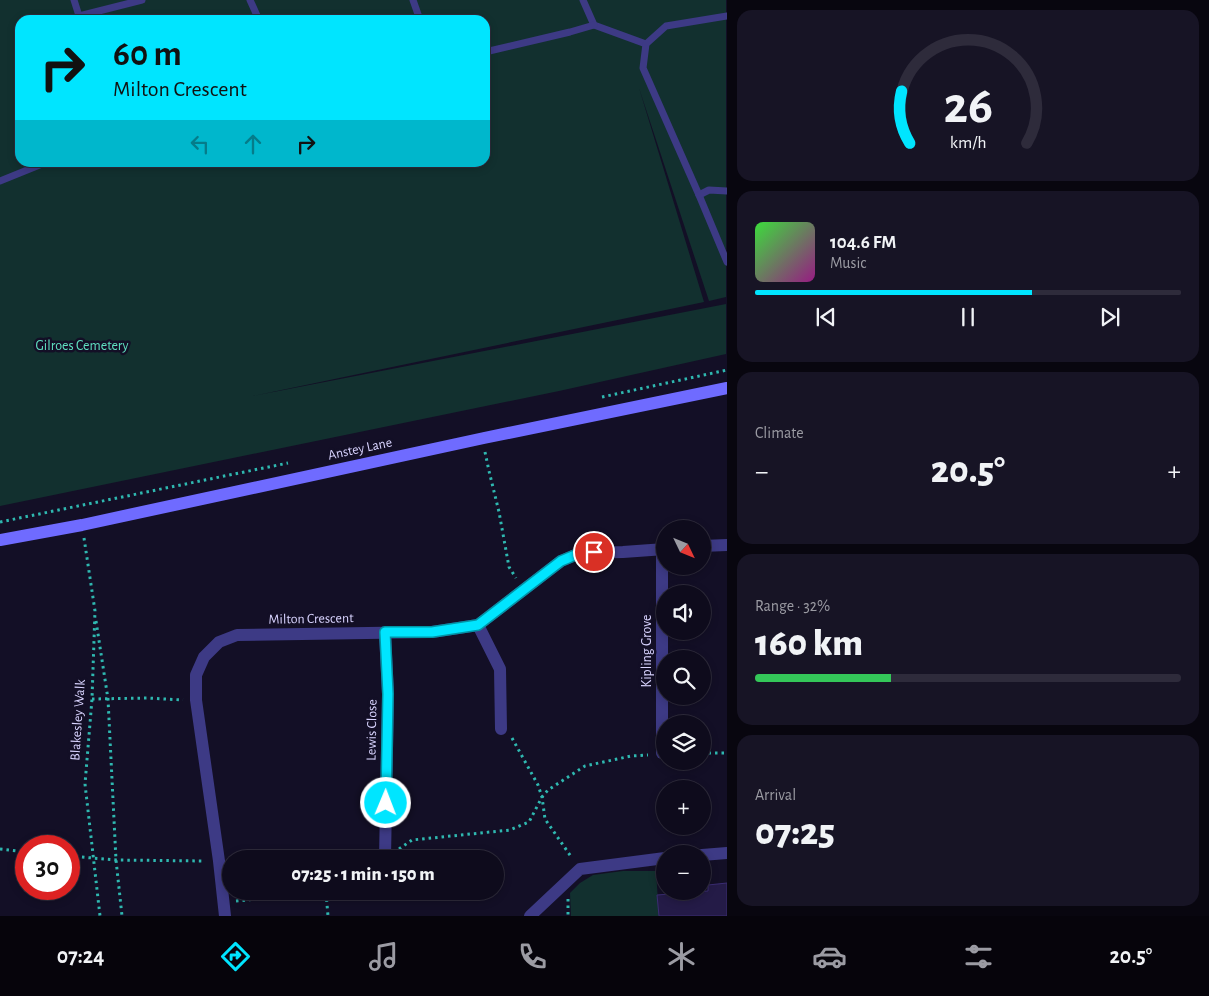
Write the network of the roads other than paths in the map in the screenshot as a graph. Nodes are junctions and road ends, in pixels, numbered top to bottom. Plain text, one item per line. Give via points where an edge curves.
1 (74, 0) edge
2 (142, 0) edge
3 (250, 0) edge
4 (413, 0) edge
5 (583, 0) edge
6 (79, 15) edge
7 (90, 15) edge
8 (257, 15) edge
9 (418, 15) edge
10 (726, 16) edge
11 (594, 25) junction
12 (646, 44) junction
13 (490, 51) edge
14 (35, 167) edge
15 (0, 181) edge
16 (726, 191) edge
17 (699, 195) junction
18 (726, 262) edge
19 (726, 388) edge
20 (0, 540) edge
21 (726, 545) edge
22 (711, 546) edge
23 (656, 550) edge
24 (664, 575) edge
25 (478, 625) junction
26 (385, 632) junction
27 (662, 715) edge
28 (500, 729) road end
29 (385, 850) edge
30 (726, 853) edge
31 (711, 854) edge
32 (656, 859) edge
33 (225, 916) edge
34 (530, 916) edge

1 - 6 lane
2 - 7 lane
3 - 8 lane
4 - 9 lane
5 - 11 lane
10 - 12 lane via 666,26
11 - 12 lane
11 - 13 lane
12 - 17 lane via 643,68
14 - 15 lane
16 - 17 lane via 709,190
17 - 18 lane
19 - 20 main road, Anstey Lane
21 - 22 street
23 - 25 street, Milton Crescent via 580,553 561,561
24 - 27 street, Kipling Grove
25 - 26 street, Milton Crescent via 432,632
25 - 28 street via 500,669
26 - 29 street, Lewis Close via 388,694
26 - 33 street, Milton Crescent via 237,635 219,642 204,657 196,675 196,700
30 - 31 street
32 - 34 street via 580,869

